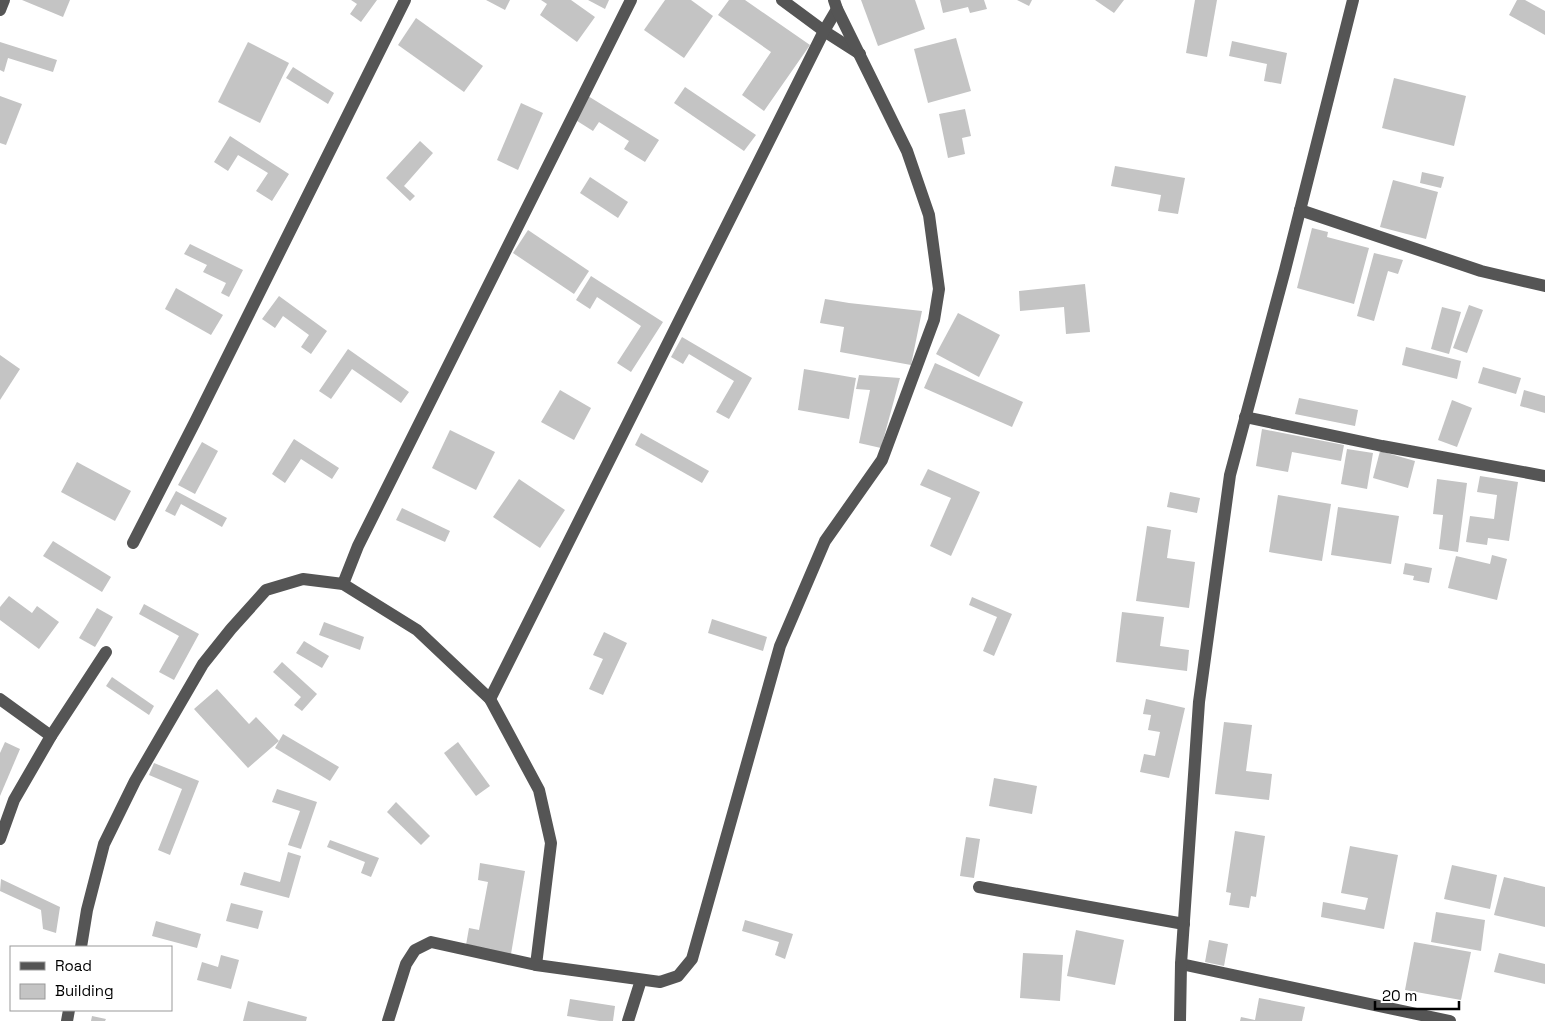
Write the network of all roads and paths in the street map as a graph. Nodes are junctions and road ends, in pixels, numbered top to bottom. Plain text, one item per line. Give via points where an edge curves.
1 (4, 0) edge
2 (405, 0) edge
3 (631, 0) edge
4 (782, 0) edge
5 (1353, 0) edge
6 (835, 4) edge
7 (0, 10) edge
8 (824, 31) junction
9 (860, 54) junction
10 (1300, 210) junction
11 (1545, 286) edge
12 (1245, 417) junction
13 (1545, 476) edge
14 (133, 543) dead end
15 (343, 584) junction
16 (106, 652) dead end
17 (0, 699) edge
18 (490, 699) junction
19 (51, 736) junction
20 (0, 839) edge
21 (979, 887) dead end
22 (1184, 924) junction
23 (80, 946) edge
24 (1182, 964) junction
25 (536, 965) junction
26 (641, 980) junction
27 (388, 1021) edge
28 (628, 1021) edge
29 (1180, 1021) edge
30 (1450, 1021) edge

1 - 7 street
2 - 14 street
3 - 15 street via 358,546
4 - 8 street
5 - 10 street
6 - 8 street
6 - 9 street
8 - 9 street
8 - 18 street
9 - 26 street via 908,151 928,215 939,289 934,320 882,460 825,541 780,646 692,959 678,976 660,982
10 - 11 street via 1481,271
10 - 12 street
12 - 13 street
12 - 22 street via 1230,475 1199,702
15 - 18 street via 417,630
15 - 23 street via 302,579 266,590 203,664 134,781 104,844
16 - 19 street
17 - 19 street
18 - 25 street via 539,790 551,843
19 - 20 street via 14,800
21 - 22 street
22 - 24 street
24 - 29 street
24 - 30 street
25 - 26 street
25 - 27 street via 431,942 415,950 406,964
26 - 28 street

